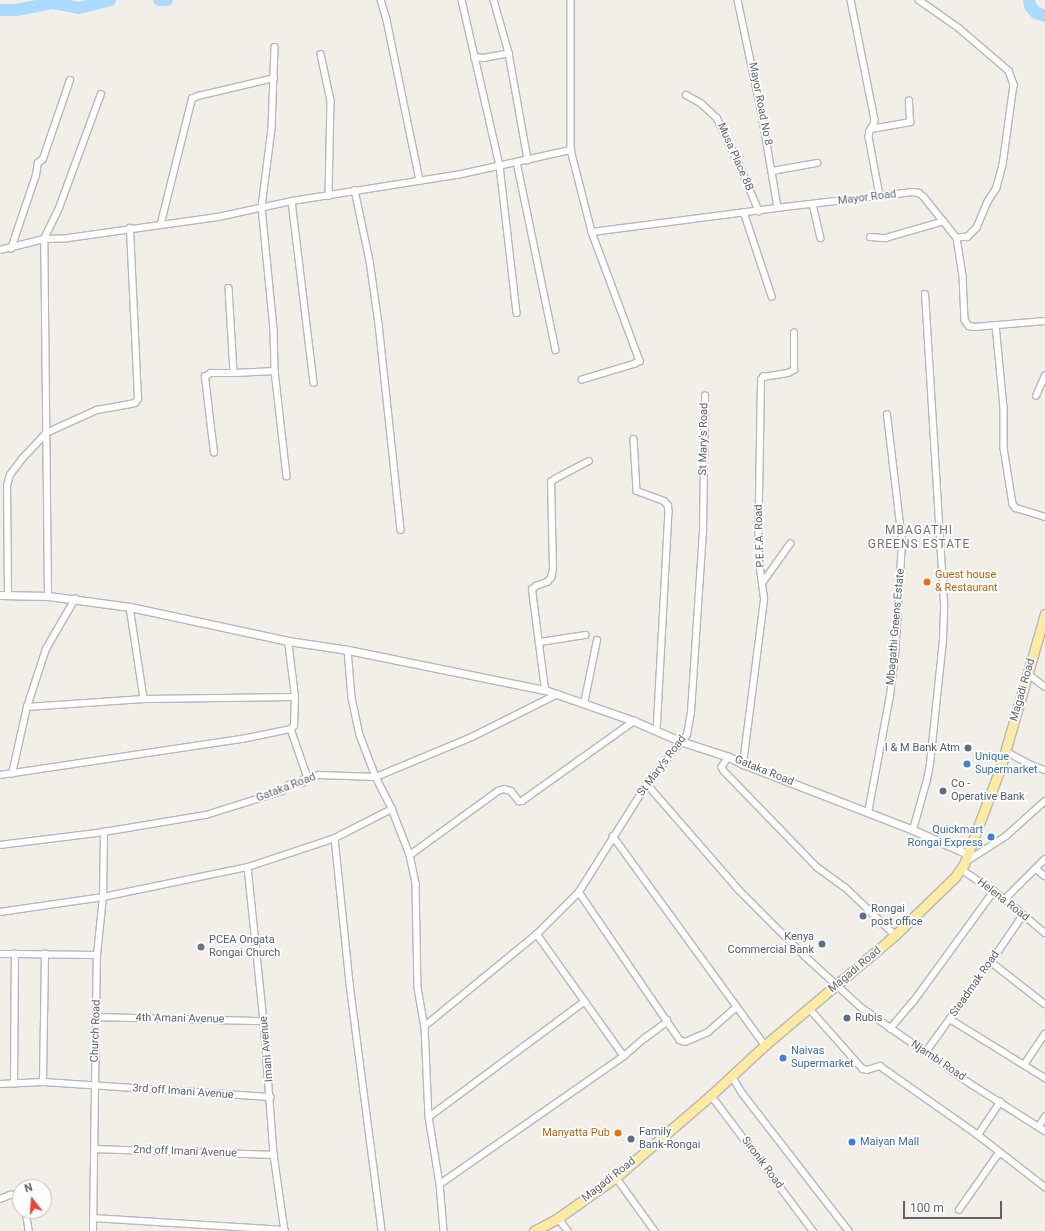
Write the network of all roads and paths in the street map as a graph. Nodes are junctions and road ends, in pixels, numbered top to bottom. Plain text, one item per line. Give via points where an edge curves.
1 (381, 0) edge
2 (462, 0) edge
3 (494, 0) edge
4 (571, 0) edge
5 (738, 0) edge
6 (851, 0) edge
7 (919, 0) edge
8 (275, 47) dead end
9 (321, 54) dead end
10 (509, 54) junction
11 (474, 57) junction
12 (274, 78) junction
13 (70, 80) dead end
14 (101, 94) dead end
15 (686, 95) dead end
16 (909, 101) dead end
17 (871, 129) junction
18 (571, 150) junction
19 (528, 160) junction
20 (517, 162) junction
21 (817, 163) dead end
22 (500, 166) junction
23 (772, 171) junction
24 (420, 181) junction
25 (355, 190) junction
26 (329, 196) junction
27 (880, 196) junction
28 (292, 201) junction
29 (812, 204) junction
30 (262, 207) junction
31 (778, 208) junction
32 (759, 211) junction
33 (744, 212) junction
34 (944, 221) junction
35 (161, 223) junction
36 (130, 228) junction
37 (592, 232) junction
38 (870, 237) dead end
39 (821, 238) dead end
40 (957, 238) junction
41 (44, 239) junction
42 (11, 249) junction
43 (0, 250) edge
44 (229, 288) dead end
45 (925, 295) dead end
46 (772, 296) dead end
47 (518, 313) dead end
48 (1045, 321) edge
49 (996, 325) junction
50 (794, 333) dead end
51 (556, 350) dead end
52 (275, 371) junction
53 (234, 373) junction
54 (1045, 376) edge
55 (582, 380) dead end
56 (314, 383) dead end
57 (704, 396) dead end
58 (1036, 396) dead end
59 (887, 415) dead end
60 (46, 433) junction
61 (634, 439) dead end
62 (214, 453) dead end
63 (589, 461) dead end
64 (287, 476) dead end
65 (1045, 517) edge
66 (402, 530) dead end
67 (790, 544) dead end
68 (763, 582) junction
69 (4, 595) edge
70 (48, 596) junction
71 (75, 599) junction
72 (130, 607) junction
73 (1045, 614) edge
74 (585, 635) dead end
75 (598, 640) dead end
76 (288, 641) junction
77 (540, 642) junction
78 (348, 650) junction
79 (1028, 674) junction
80 (1045, 687) edge
81 (545, 690) junction
82 (558, 694) junction
83 (295, 697) junction
84 (144, 699) junction
85 (584, 704) junction
86 (27, 707) junction
87 (634, 721) junction
88 (291, 729) junction
89 (657, 730) junction
90 (680, 741) junction
91 (1006, 751) junction
92 (729, 758) junction
93 (743, 764) junction
94 (1045, 770) edge
95 (12, 774) junction
96 (0, 775) edge
97 (376, 777) junction
98 (308, 778) junction
99 (646, 784) junction
100 (1045, 801) edge
101 (392, 809) junction
102 (868, 813) junction
103 (913, 830) junction
104 (104, 832) junction
105 (613, 836) junction
106 (335, 838) junction
107 (0, 845) edge
108 (968, 854) junction
109 (410, 855) junction
110 (1045, 859) edge
111 (962, 866) junction
112 (248, 867) junction
113 (1036, 869) junction
114 (1045, 876) edge
115 (994, 891) junction
116 (579, 892) junction
117 (103, 897) junction
118 (1005, 899) junction
119 (0, 912) edge
120 (1023, 915) junction
121 (1045, 933) edge
122 (537, 934) junction
123 (895, 935) junction
124 (0, 954) edge
125 (15, 954) junction
126 (45, 954) junction
127 (97, 955) junction
128 (991, 962) junction
129 (836, 986) junction
130 (585, 1001) junction
131 (1045, 1004) edge
132 (736, 1008) junction
133 (809, 1008) junction
134 (96, 1017) junction
135 (950, 1019) junction
136 (667, 1020) junction
137 (264, 1021) junction
138 (425, 1026) junction
139 (890, 1029) junction
140 (1045, 1034) edge
141 (765, 1046) junction
142 (925, 1052) junction
143 (624, 1056) junction
144 (1024, 1064) junction
145 (732, 1076) junction
146 (1045, 1078) edge
147 (44, 1082) junction
148 (0, 1084) edge
149 (14, 1084) junction
150 (94, 1086) junction
151 (711, 1095) junction
152 (271, 1097) junction
153 (1000, 1102) junction
154 (429, 1116) junction
155 (1045, 1116) edge
156 (1038, 1126) junction
157 (1045, 1131) edge
158 (978, 1135) junction
159 (95, 1149) junction
160 (1001, 1153) junction
161 (274, 1155) junction
162 (616, 1177) junction
163 (440, 1184) junction
164 (1045, 1186) edge
165 (12, 1195) edge
166 (0, 1199) edge
167 (959, 1210) dead end
168 (93, 1218) junction
169 (558, 1218) junction
170 (28, 1219) edge
171 (30, 1231) edge
172 (92, 1231) edge
173 (285, 1231) edge
174 (382, 1231) edge
175 (444, 1231) edge
176 (535, 1231) edge
177 (568, 1231) edge
178 (654, 1231) edge
179 (813, 1231) edge
180 (849, 1231) edge

1 - 24 street
2 - 11 street
3 - 10 street
4 - 18 street
5 - 23 street, Mayor Road No 8
6 - 17 street via 875,120
7 - 40 street via 959,28 1009,71 1014,85 1003,165 997,188 977,228 968,237
8 - 12 street
9 - 26 street via 331,101
10 - 11 street
10 - 19 street
11 - 22 street
12 - 30 street via 272,129
12 - 35 street via 192,99
13 - 42 street via 43,159 38,163
14 - 41 street via 59,208
15 - 32 street, Musa Place 8B via 702,104 717,118
16 - 17 street via 910,122
17 - 27 street via 869,137
18 - 19 street
18 - 37 street
19 - 20 street
20 - 22 street
20 - 51 street
21 - 23 street
22 - 24 street
22 - 47 street
23 - 31 street, Mayor Road No 8
24 - 25 street
25 - 26 street
25 - 66 street via 370,261
26 - 28 street
27 - 29 street, Mayor Road
27 - 34 street, Mayor Road via 919,193
28 - 30 street
28 - 56 street
29 - 31 street, Mayor Road
29 - 39 street
30 - 35 street via 218,217
30 - 52 street via 274,330
31 - 32 street, Mayor Road
32 - 33 street, Mayor Road
33 - 37 street, Mayor Road
33 - 46 street
34 - 38 street via 886,238
34 - 40 street, Mayor Road
35 - 36 street
36 - 41 street via 68,238
36 - 60 street via 138,399 135,403 85,414
37 - 55 street via 640,361
40 - 49 street, Mayor Road via 963,276 965,320 969,326 974,327
41 - 42 street
41 - 60 street
42 - 43 street
44 - 53 street
45 - 103 street via 944,604 943,640 930,764
48 - 49 street, Mayor Road
49 - 65 street via 1004,408 1004,448 1014,504 1016,508
50 - 68 street, P.E.F.A. Road via 794,370 791,373 763,377 760,380 758,554
52 - 53 street
52 - 64 street
53 - 62 street via 211,373 205,377
54 - 58 street
57 - 90 street, St Mary's Road via 703,529 691,712 687,734
59 - 102 street, Mbagathi Greens Estate via 902,541 895,657
60 - 69 street via 10,475 7,486
60 - 70 street
61 - 89 street via 637,491 664,501 669,511
63 - 77 street via 552,482 552,578 532,590
67 - 68 street
68 - 93 street, P.E.F.A. Road via 764,599
69 - 70 street, Gataka Road
70 - 71 street, Gataka Road
71 - 72 street, Gataka Road
71 - 86 street via 46,649
72 - 76 street, Gataka Road
72 - 84 street
73 - 79 highway, Magadi Road
74 - 77 street
75 - 85 street
76 - 78 street, Gataka Road
76 - 83 street
77 - 81 street
78 - 81 street, Gataka Road
78 - 97 street via 353,705 360,735
79 - 80 street
79 - 91 highway, Magadi Road
81 - 82 street, Gataka Road
82 - 85 street, Gataka Road
82 - 97 street, Gataka Road via 472,737
83 - 84 street
83 - 88 street
84 - 86 street
85 - 87 street, Gataka Road
86 - 95 street
87 - 89 street, Gataka Road
87 - 109 street via 522,801 519,801 511,791 498,790
88 - 95 street
88 - 98 street
89 - 90 street, Gataka Road
90 - 92 street, Gataka Road
90 - 99 street, St Mary's Road
91 - 94 street
91 - 108 highway, Magadi Road
92 - 93 street, Gataka Road
92 - 123 street via 722,767 724,771 817,867 845,887
93 - 102 street, Gataka Road
95 - 96 street
97 - 98 street, Gataka Road via 319,775
97 - 101 street
98 - 104 street, Gataka Road via 302,783 289,785 282,791 206,815
99 - 105 street, St Mary's Road
99 - 129 street, Njambi Road via 739,890
100 - 111 street via 1006,836
101 - 106 street
101 - 109 street
102 - 103 street, Gataka Road
103 - 108 street, Gataka Road
104 - 107 street, Gataka Road
104 - 117 street, Church Road
105 - 116 street, St Mary's Road
105 - 132 street
106 - 112 street
106 - 174 street via 350,984
108 - 111 highway, Magadi Road
109 - 138 street via 416,884 418,988
110 - 113 street
111 - 115 street, Helena Road
111 - 123 highway, Magadi Road via 943,891
112 - 117 street
112 - 137 street, Imani Avenue
113 - 114 street
113 - 118 street
115 - 118 street, Helena Road
115 - 139 street via 913,1002
116 - 122 street, St Mary's Road
116 - 136 street
117 - 119 street
117 - 127 street, Church Road
118 - 120 street, Helena Road
120 - 121 street, Helena Road
120 - 128 street, Steadmak Road
122 - 130 street
122 - 138 street, St Mary's Road
123 - 129 highway, Magadi Road
124 - 125 street
125 - 126 street
125 - 149 street
126 - 127 street
126 - 147 street
127 - 134 street, Church Road
128 - 131 street
128 - 135 street, Steadmak Road
129 - 133 highway, Magadi Road
129 - 139 street, Njambi Road
130 - 143 street
130 - 154 street
132 - 136 street via 708,1032 685,1042 680,1040
132 - 141 street
133 - 141 highway, Magadi Road
133 - 158 street via 863,1069 880,1066
134 - 137 street, 4th Amani Avenue
134 - 150 street, Church Road
135 - 142 street, Steadmak Road
135 - 144 street
136 - 143 street
137 - 152 street, Imani Avenue
138 - 154 street
139 - 142 street, Njambi Road
140 - 144 street
141 - 145 highway, Magadi Road
142 - 153 street, Njambi Road
143 - 163 street
144 - 146 street
145 - 151 highway, Magadi Road
145 - 180 street via 743,1094
147 - 149 street, 3rd off Imani Avenue
147 - 150 street, 3rd off Imani Avenue
148 - 149 street, 3rd off Imani Avenue
150 - 152 street, 3rd off Imani Avenue
150 - 159 street, Church Road
151 - 162 highway, Magadi Road
151 - 179 street, Sironik Road
152 - 161 street, Imani Avenue
153 - 156 street, Njambi Road
153 - 158 street
154 - 163 street
155 - 156 street
156 - 157 street, Njambi Road
158 - 160 street
159 - 161 street, 2nd off Imani Avenue
159 - 168 street, Church Road
160 - 164 street
160 - 167 street
161 - 173 street, Imani Avenue
162 - 169 highway, Magadi Road
162 - 178 street
163 - 175 street
165 - 166 street
168 - 172 street, Church Road
168 - 173 street
169 - 176 highway, Magadi Road
169 - 177 street
170 - 171 street

